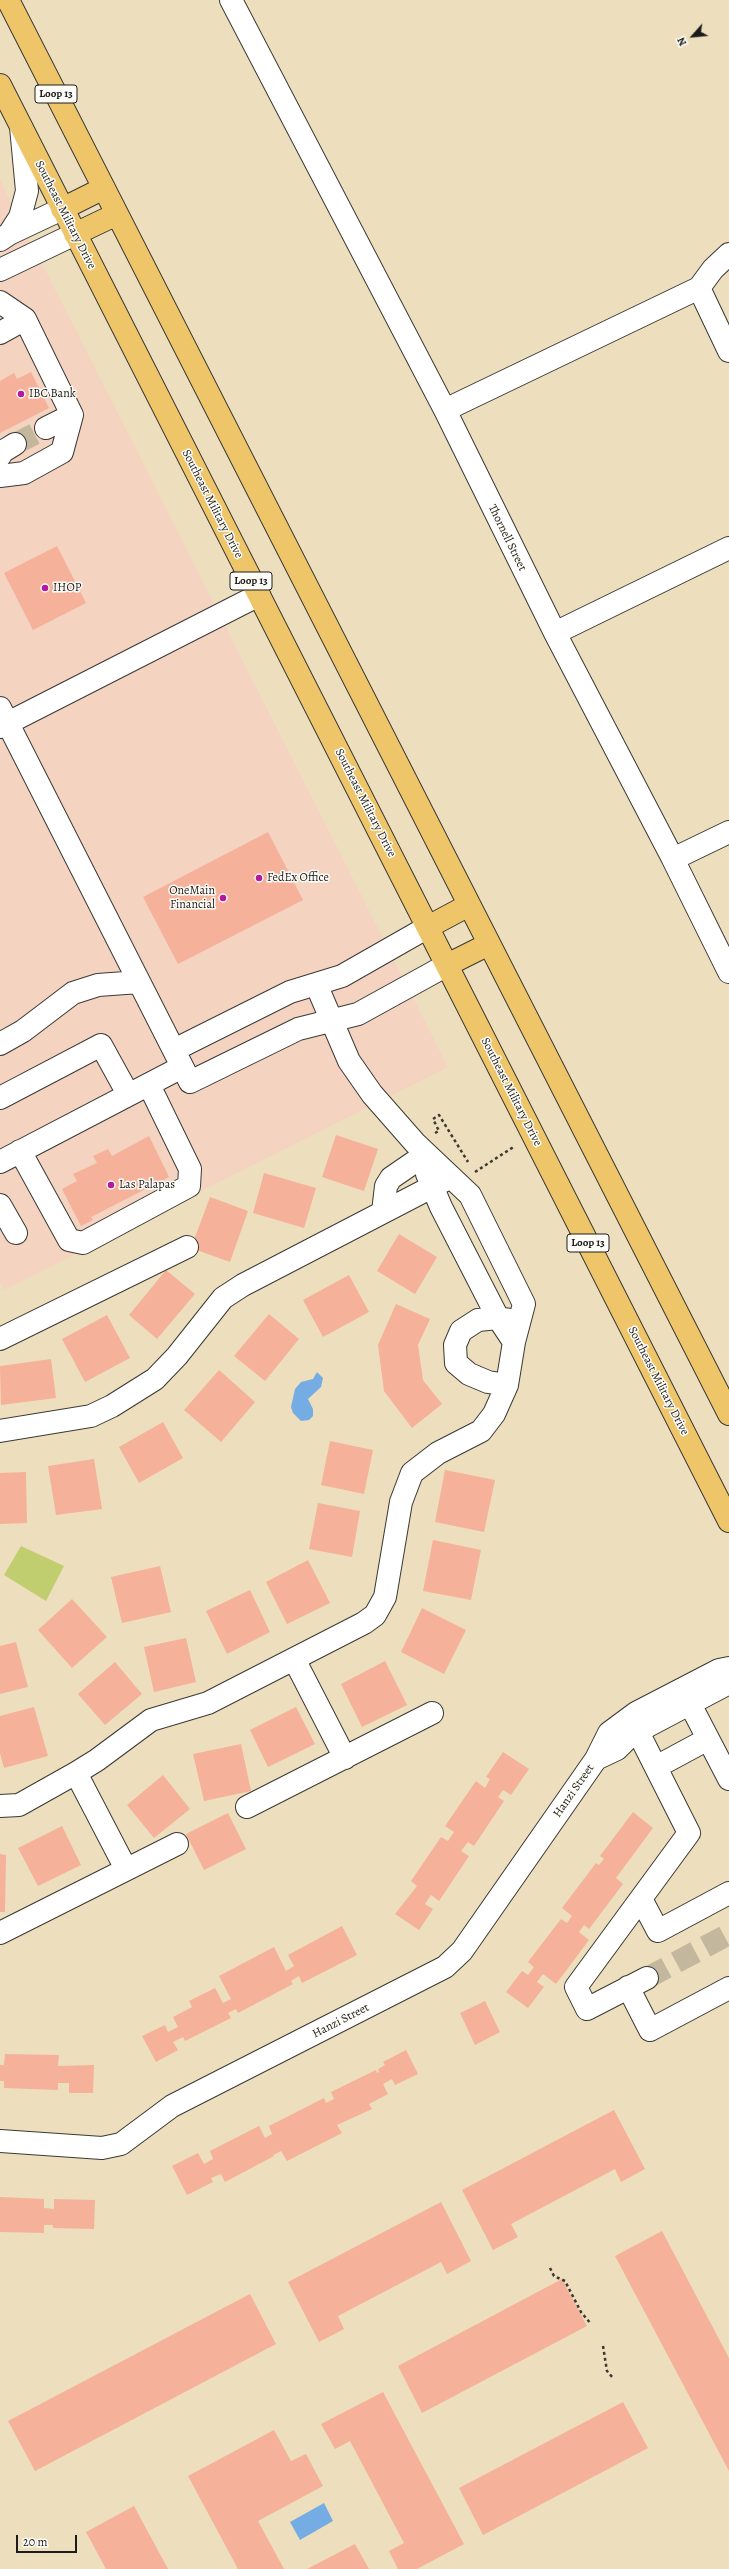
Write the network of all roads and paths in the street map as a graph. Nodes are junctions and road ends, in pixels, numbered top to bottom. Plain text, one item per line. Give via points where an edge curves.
1 (8, 0) edge
2 (231, 0) edge
3 (0, 86) edge
4 (21, 127) junction
5 (104, 188) junction
6 (62, 209) junction
7 (117, 214) junction
8 (75, 234) junction
9 (5, 237) edge
10 (729, 254) edge
11 (0, 270) edge
12 (699, 288) junction
13 (0, 302) edge
14 (26, 319) junction
15 (0, 333) edge
16 (729, 351) edge
17 (445, 410) junction
18 (72, 415) junction
19 (46, 428) tunnel mouth
20 (0, 476) edge
21 (729, 548) edge
22 (259, 595) junction
23 (555, 633) junction
24 (3, 719) edge
25 (729, 832) edge
26 (673, 859) junction
27 (469, 905) junction
28 (428, 927) junction
29 (489, 944) junction
30 (447, 965) junction
31 (729, 972) edge
32 (139, 982) junction
33 (316, 984) junction
34 (332, 1020) junction
35 (0, 1044) edge
36 (178, 1058) junction
37 (149, 1085) junction
38 (128, 1094) junction
39 (0, 1098) edge
40 (515, 1146) dead end
41 (20, 1151) junction
42 (420, 1151) junction
43 (0, 1162) edge
44 (442, 1182) junction
45 (0, 1205) edge
46 (383, 1212) junction
47 (16, 1233) dead end
48 (187, 1247) dead end
49 (498, 1318) junction
50 (517, 1332) junction
51 (0, 1339) edge
52 (507, 1385) junction
53 (729, 1414) edge
54 (0, 1431) edge
55 (729, 1522) edge
56 (294, 1659) junction
57 (729, 1668) edge
58 (729, 1683) edge
59 (690, 1704) junction
60 (432, 1713) dead end
61 (638, 1732) junction
62 (708, 1739) junction
63 (345, 1758) junction
64 (596, 1759) junction
65 (656, 1767) junction
66 (76, 1773) junction
67 (729, 1779) edge
68 (0, 1806) edge
69 (247, 1807) dead end
70 (176, 1844) dead end
71 (126, 1868) junction
72 (729, 1892) edge
73 (641, 1899) junction
74 (0, 1933) edge
75 (729, 1988) edge
76 (0, 2141) edge
77 (550, 2268) dead end
78 (591, 2324) dead end
79 (602, 2346) dead end
80 (613, 2378) dead end

1 - 5 main road, Loop 13
2 - 17 street, Thornell Street
3 - 4 main road, Southeast Military Drive / Loop 13
4 - 6 main road, Southeast Military Drive / Loop 13
4 - 9 street via 27,191 20,217
5 - 6 main road
5 - 7 main road, Loop 13
6 - 8 main road, Southeast Military Drive / Loop 13
6 - 9 street
7 - 8 main road
7 - 27 main road, Loop 13
8 - 11 street
8 - 22 main road, Southeast Military Drive / Loop 13
10 - 12 street via 713,269
12 - 16 street
12 - 17 street
13 - 14 street
14 - 15 street
14 - 18 street
17 - 23 street, Thornell Street
18 - 19 street
18 - 20 street via 62,452 24,473
21 - 23 street
22 - 24 street
22 - 28 main road, Southeast Military Drive / Loop 13
23 - 26 street, Thornell Street
24 - 32 street
25 - 26 street
26 - 31 street, Thornell Street
27 - 28 main road
27 - 29 main road, Loop 13
28 - 30 main road, Southeast Military Drive / Loop 13
28 - 33 street via 342,976
29 - 30 main road
29 - 53 main road, Loop 13
30 - 34 street via 358,1014
30 - 55 main road, Southeast Military Drive / Loop 13
32 - 35 street via 98,985 73,993 23,1031
32 - 36 street
33 - 34 street
33 - 36 street via 290,992
34 - 36 street via 298,1029 190,1082
34 - 42 street via 349,1061 372,1094
36 - 37 street
37 - 38 street
37 - 41 street via 190,1169 189,1186 83,1243 69,1240
38 - 39 street via 101,1045
38 - 41 street
40 - 42 path via 474,1172 439,1115 433,1119 439,1131
41 - 43 street
42 - 44 street
42 - 46 street via 386,1186
44 - 46 street
44 - 49 street
44 - 50 street via 470,1195 524,1304
45 - 47 street
46 - 54 street via 223,1298 178,1356 155,1380 112,1406 91,1416
48 - 51 street
49 - 50 street
49 - 52 street via 478,1320 461,1331 455,1345 456,1363 469,1374 488,1382
50 - 52 street
52 - 56 street via 494,1414 481,1431 438,1453 412,1472 400,1502 385,1598 375,1615
56 - 63 street
56 - 66 street via 208,1703 151,1720
57 - 64 street, Hanzi Street via 719,1670 636,1713 609,1733
58 - 59 street, Hanzi Street
59 - 61 street, Hanzi Street
59 - 62 street
60 - 63 street
61 - 64 street, Hanzi Street via 617,1749
61 - 65 street
62 - 65 street
62 - 67 street
63 - 69 street
64 - 76 street, Hanzi Street via 462,1951 445,1966 172,2106 121,2144 102,2148
65 - 73 street via 689,1833
66 - 68 street via 19,1805
66 - 71 street
70 - 71 street
71 - 74 street
72 - 73 street via 658,1931
73 - 75 street via 576,1988 587,2009 637,1982 650,2030
77 - 78 path via 554,2276 566,2281 581,2312
79 - 80 path via 606,2371

